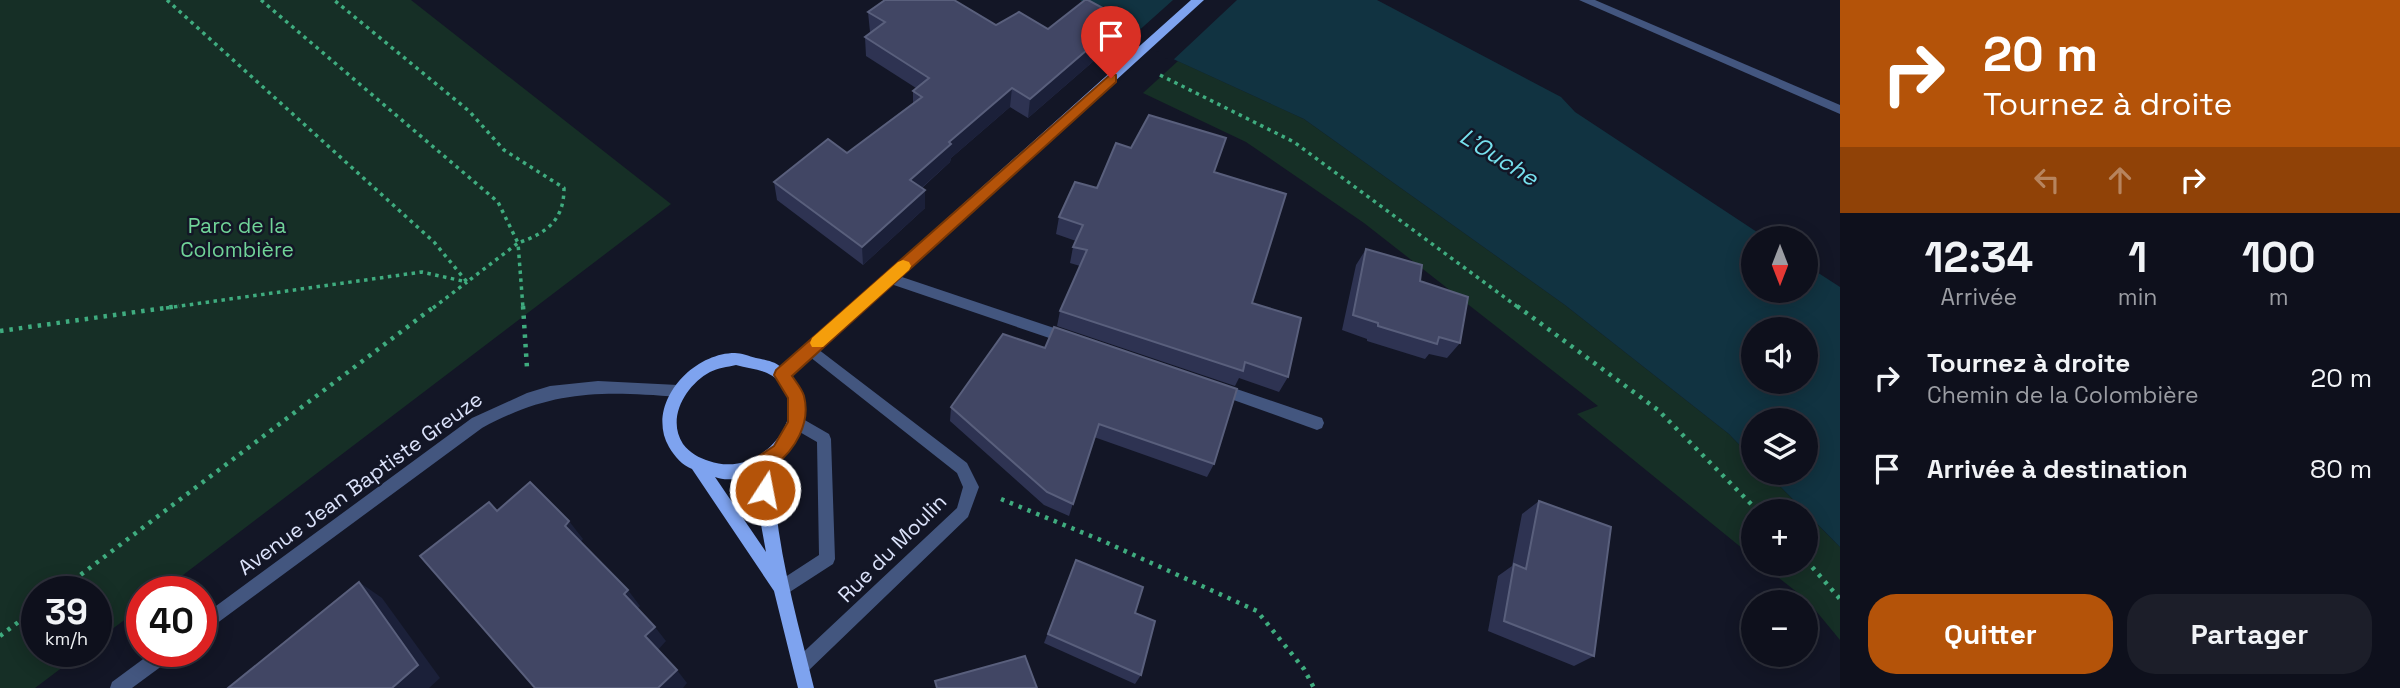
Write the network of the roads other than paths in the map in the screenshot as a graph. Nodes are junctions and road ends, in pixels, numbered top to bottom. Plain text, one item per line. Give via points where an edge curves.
1 (1198, 0) edge
2 (1585, 0) edge
3 (1840, 110) edge
4 (890, 278) junction
5 (1084, 344) edge
6 (810, 349) junction
7 (782, 375) junction
8 (1201, 383) edge
9 (678, 391) junction
10 (796, 422) junction
11 (1317, 423) dead end
12 (765, 462) junction
13 (699, 467) junction
14 (782, 589) junction
15 (217, 614) edge
16 (801, 666) junction
17 (146, 667) edge
18 (118, 688) edge
19 (806, 688) edge

1 - 4 street
2 - 3 street
4 - 5 street
4 - 6 street
6 - 7 street
6 - 16 street, Rue du Moulin via 962,468 971,486 963,512
7 - 9 street via 769,365 736,359 703,368
7 - 10 street via 796,396
8 - 11 street
9 - 13 street via 668,419 670,433 685,458
9 - 15 street, Avenue Jean Baptiste Greuze via 595,386 561,389 505,406
10 - 12 street via 791,437
10 - 14 street via 824,439 827,559
12 - 13 street via 731,472
12 - 14 street via 765,490
13 - 14 street
14 - 16 street
16 - 19 street
17 - 18 street

